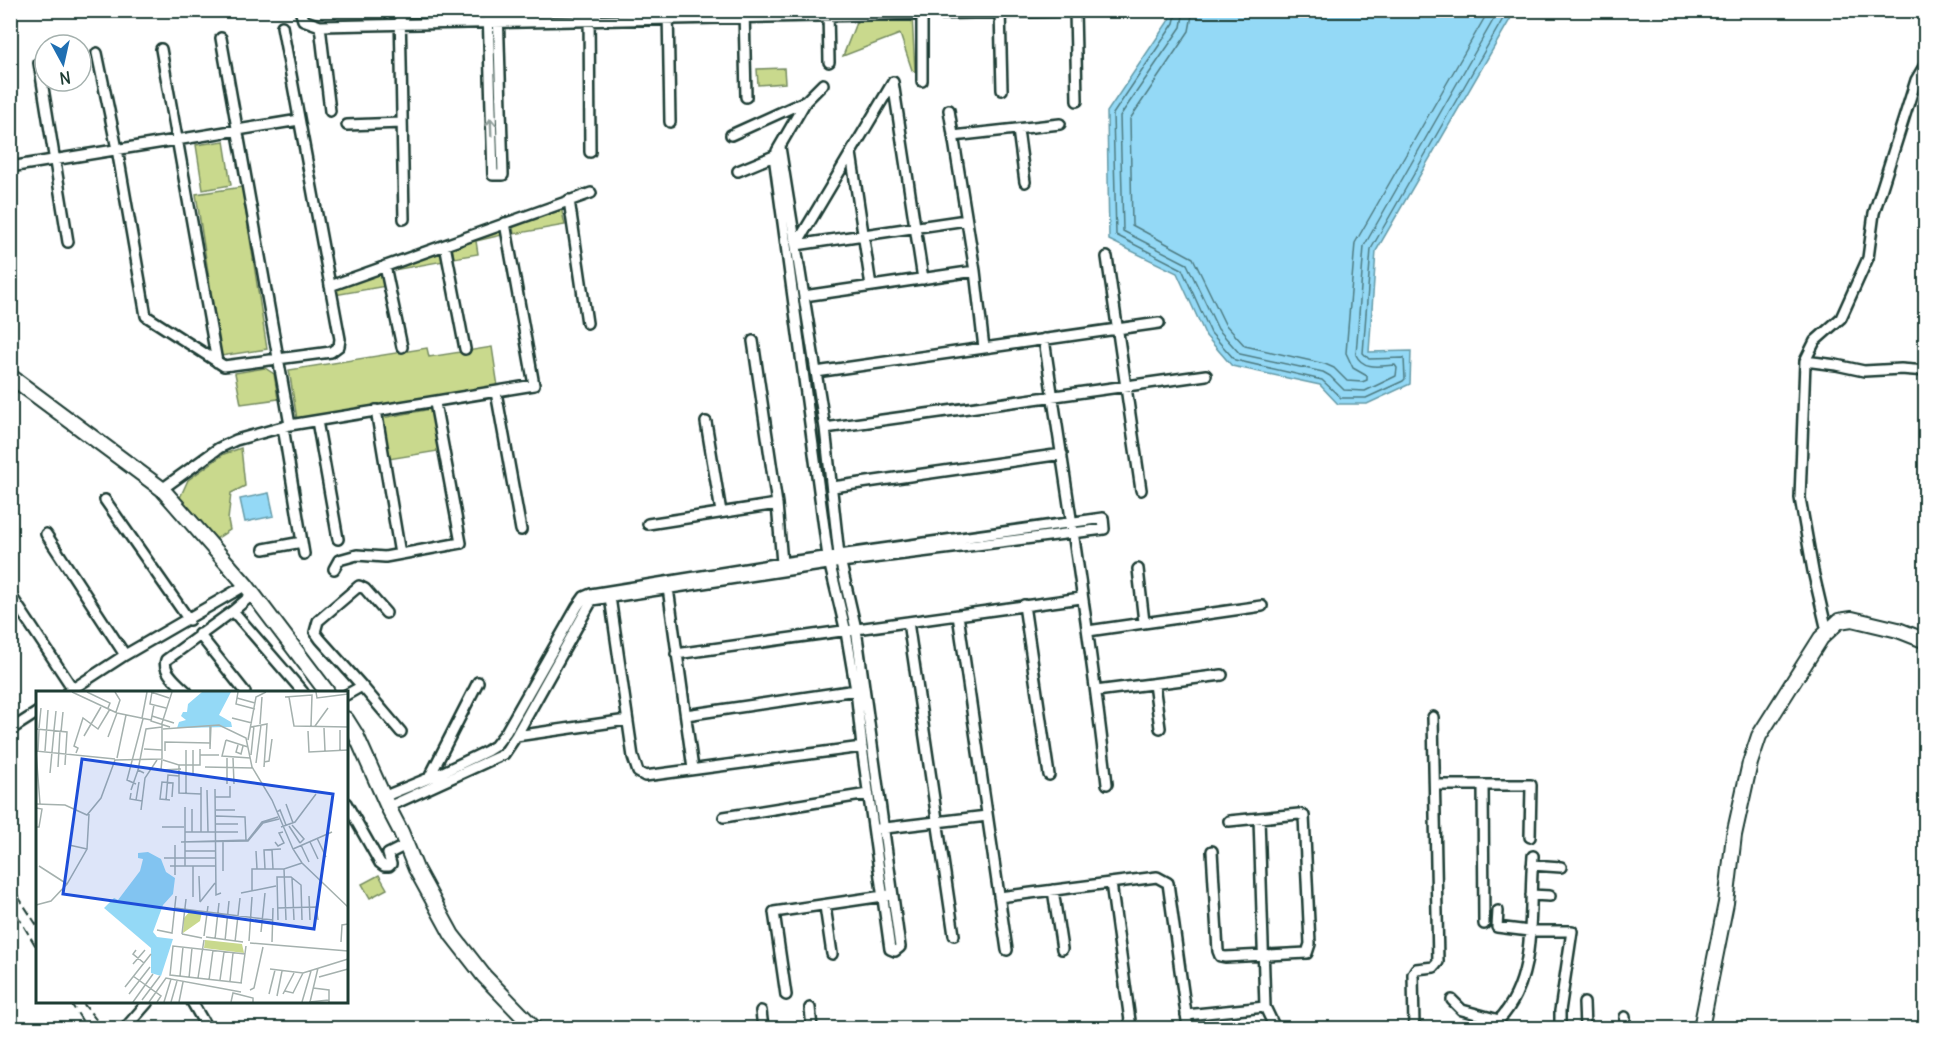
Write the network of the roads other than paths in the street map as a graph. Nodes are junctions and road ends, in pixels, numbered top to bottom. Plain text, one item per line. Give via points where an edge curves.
1 (300, 10) edge
2 (400, 10) edge
3 (488, 10) edge
4 (498, 10) edge
5 (1000, 11) edge
6 (1076, 11) edge
7 (828, 13) edge
8 (922, 13) junction
9 (668, 14) edge
10 (744, 14) edge
11 (589, 15) edge
12 (488, 22) junction
13 (499, 22) junction
14 (401, 23) junction
15 (282, 26) dead end
16 (320, 26) junction
17 (221, 38) dead end
18 (161, 49) dead end
19 (97, 53) dead end
20 (829, 62) dead end
21 (1926, 63) edge
22 (922, 81) dead end
23 (1921, 82) edge
24 (823, 84) dead end
25 (1002, 90) dead end
26 (44, 93) edge
27 (746, 97) dead end
28 (806, 101) junction
29 (1077, 101) dead end
30 (949, 110) dead end
31 (330, 111) dead end
32 (299, 120) junction
33 (670, 122) dead end
34 (402, 123) junction
35 (1060, 124) dead end
36 (347, 125) dead end
37 (238, 130) junction
38 (1018, 130) junction
39 (731, 135) dead end
40 (953, 136) junction
41 (177, 140) junction
42 (780, 147) junction
43 (117, 149) junction
44 (590, 152) dead end
45 (851, 153) junction
46 (774, 156) junction
47 (54, 160) junction
48 (10, 167) edge
49 (738, 171) dead end
50 (1025, 182) dead end
51 (591, 193) dead end
52 (568, 201) junction
53 (404, 219) dead end
54 (966, 220) junction
55 (505, 223) junction
56 (915, 228) junction
57 (863, 235) junction
58 (68, 242) dead end
59 (445, 245) junction
60 (796, 245) junction
61 (1107, 257) dead end
62 (385, 266) junction
63 (975, 272) junction
64 (923, 279) junction
65 (330, 286) junction
66 (871, 286) junction
67 (804, 296) junction
68 (587, 323) dead end
69 (1159, 323) dead end
70 (1118, 329) junction
71 (1044, 339) junction
72 (753, 341) dead end
73 (402, 347) dead end
74 (465, 348) dead end
75 (984, 348) junction
76 (278, 359) junction
77 (1805, 361) junction
78 (217, 362) junction
79 (1926, 371) edge
80 (816, 372) junction
81 (1206, 375) dead end
82 (10, 376) edge
83 (1126, 386) junction
84 (496, 392) junction
85 (1052, 396) junction
86 (435, 402) junction
87 (376, 410) junction
88 (317, 420) junction
89 (706, 422) dead end
90 (287, 426) junction
91 (825, 428) junction
92 (1062, 454) junction
93 (833, 487) junction
94 (162, 489) junction
95 (1141, 490) dead end
96 (105, 500) dead end
97 (777, 504) junction
98 (721, 512) junction
99 (1072, 521) junction
100 (648, 524) dead end
101 (521, 530) dead end
102 (1074, 532) junction
103 (46, 534) dead end
104 (338, 539) dead end
105 (302, 542) junction
106 (264, 549) dead end
107 (304, 554) dead end
108 (400, 554) junction
109 (840, 559) junction
110 (829, 560) junction
111 (782, 563) junction
112 (334, 569) dead end
113 (1138, 569) dead end
114 (668, 588) junction
115 (250, 589) junction
116 (10, 594) edge
117 (610, 597) junction
118 (1082, 598) junction
119 (1024, 605) junction
120 (1262, 606) dead end
121 (233, 610) junction
122 (386, 613) dead end
123 (958, 615) junction
124 (189, 620) junction
125 (908, 622) junction
126 (1144, 622) junction
127 (856, 629) junction
128 (1088, 631) junction
129 (1827, 631) junction
130 (846, 632) junction
131 (199, 634) junction
132 (1926, 641) edge
133 (676, 654) junction
134 (125, 656) junction
135 (1222, 675) dead end
136 (478, 682) dead end
137 (1154, 684) junction
138 (362, 686) junction
139 (856, 690) junction
140 (70, 691) edge
141 (185, 691) edge
142 (243, 691) edge
143 (301, 691) edge
144 (326, 691) edge
145 (1096, 691) junction
146 (348, 694) edge
147 (36, 713) edge
148 (686, 715) junction
149 (1433, 717) dead end
150 (627, 720) junction
151 (1160, 728) dead end
152 (10, 730) edge
153 (401, 732) dead end
154 (516, 736) junction
155 (351, 739) edge
156 (862, 747) junction
157 (693, 769) junction
158 (1049, 775) dead end
159 (429, 778) junction
160 (1107, 784) dead end
161 (1435, 785) junction
162 (1484, 785) junction
163 (868, 794) junction
164 (386, 802) junction
165 (348, 806) edge
166 (987, 816) junction
167 (724, 817) dead end
168 (1259, 818) junction
169 (1229, 820) dead end
170 (936, 822) junction
171 (878, 828) junction
172 (1530, 837) dead end
173 (406, 845) junction
174 (1212, 851) dead end
175 (1561, 867) dead end
176 (1111, 883) junction
177 (1053, 890) junction
178 (888, 895) junction
179 (1531, 895) junction
180 (1550, 896) dead end
181 (999, 897) junction
182 (825, 906) junction
183 (1498, 911) dead end
184 (1484, 924) dead end
185 (1529, 931) junction
186 (954, 935) dead end
187 (1007, 950) dead end
188 (1062, 950) dead end
189 (831, 954) dead end
190 (1265, 956) junction
191 (786, 995) dead end
192 (1452, 1000) dead end
193 (147, 1003) edge
194 (193, 1003) edge
195 (1584, 1003) dead end
196 (1265, 1007) junction
197 (810, 1008) dead end
198 (761, 1011) dead end
199 (1186, 1015) junction
200 (1625, 1017) dead end
201 (1499, 1024) edge
202 (127, 1026) dead end
203 (207, 1029) edge
204 (534, 1029) edge
205 (763, 1029) edge
206 (812, 1029) edge
207 (1131, 1029) edge
208 (1188, 1029) edge
209 (1275, 1029) edge
210 (1414, 1029) edge
211 (1560, 1029) edge
212 (1585, 1029) edge
213 (1625, 1029) edge
214 (1701, 1029) edge

1 - 16 street via 303,20
2 - 14 street
3 - 12 street
4 - 13 street
5 - 6 street
5 - 8 street
5 - 25 street
6 - 29 street
7 - 8 street
7 - 10 street
7 - 20 street
8 - 22 street
9 - 10 street
9 - 11 street
9 - 33 street
10 - 27 street
11 - 13 street
11 - 44 street
12 - 13 street
13 -> 12 street via 503,175 493,175
12 - 14 street
14 - 16 street
14 - 34 street
15 - 32 street
16 - 31 street
17 - 37 street
18 - 41 street
19 - 43 street
21 - 23 street
23 - 77 street via 1874,213 1868,258 1841,318 1815,341
24 - 28 street
26 - 47 street
28 - 39 street
28 - 42 street
30 - 40 street
32 - 37 street
32 - 65 street
34 - 36 street
34 - 53 street
35 - 38 street
37 - 41 street
37 - 76 street
38 - 40 street
38 - 50 street
40 - 54 street
41 - 43 street
41 - 78 street
42 - 46 street
42 - 60 street
43 - 47 street
43 - 78 street via 146,316
45 - 56 street via 893,82
45 - 57 street
45 - 60 street
46 - 49 street
46 - 110 street
47 - 48 street
47 - 58 street
51 - 52 street
52 - 55 street
52 - 68 street
54 - 56 street
54 - 63 street
55 - 59 street
55 - 84 street via 534,386
56 - 57 street
56 - 64 street
57 - 60 street
57 - 66 street
59 - 62 street
59 - 74 street
60 - 67 street
61 - 70 street
62 - 65 street
62 - 73 street
63 - 64 street
63 - 75 street
64 - 66 street
65 - 76 street via 339,346 332,352
66 - 67 street
67 - 80 street
69 - 70 street
70 - 71 street
70 - 83 street
71 - 75 street
71 - 85 street
72 - 97 street
75 - 80 street
76 - 78 street via 225,366
76 - 90 street
77 - 79 street via 1864,371
77 - 129 street via 1800,498
80 - 91 street
81 - 83 street
82 - 94 main road
83 - 85 street
83 - 95 street
84 - 86 street
84 - 101 street
85 - 91 street
85 - 92 street
86 - 87 street
86 - 108 street via 461,543
87 - 88 street
87 - 108 street
88 - 90 street
88 - 104 street
89 - 98 street
90 - 94 street via 219,448
90 - 105 street
91 - 93 street
92 - 93 street
92 - 99 street
93 - 109 street
94 - 115 main road
96 - 124 street
97 - 98 street
97 - 111 street
98 - 100 street
99 - 102 street
99 - 102 street via 1102,518 1104,529
99 - 109 street
102 - 109 street
102 - 118 street
103 - 134 street
105 - 106 street
105 - 107 street
108 - 112 street via 357,555 339,560
109 - 110 street
109 - 127 street
110 - 111 street
110 - 114 street
110 - 130 street
111 - 159 street via 584,597 495,746
113 - 126 street
114 - 117 street
114 - 133 street
115 - 121 street
115 - 124 street
115 - 144 main road
116 - 140 street
117 - 150 street
117 - 154 street via 592,600
118 - 119 street
118 - 128 street
119 - 123 street
119 - 158 street
120 - 126 street
121 - 131 street
121 - 143 street
122 - 138 street via 359,586 315,628 320,639
123 - 125 street
123 - 166 street
124 - 134 street
125 - 127 street
125 - 170 street
126 - 128 street
127 - 130 street
127 - 171 street
128 - 145 street
129 - 132 main road via 1839,621 1852,619
129 - 214 main road via 1759,736 1750,763
130 - 133 street
130 - 139 street
131 - 141 street via 164,664
131 - 142 street
133 - 148 street
134 - 140 street
135 - 137 street
136 - 159 street
137 - 145 street
137 - 151 street
138 - 146 street
138 - 153 street
139 - 148 street
139 - 156 street
145 - 160 street
147 - 152 street
148 - 157 street
149 - 161 street
150 - 154 street
150 - 157 street via 638,772 645,776
154 - 164 street via 504,754
155 - 164 main road
156 - 157 street
156 - 163 street
159 - 164 street
161 - 162 street
161 - 210 street via 1438,962 1416,969 1413,974
162 - 172 street via 1531,785
162 - 184 street
163 - 167 street
163 - 171 street
164 - 173 main road
165 - 173 street via 381,864 389,866 392,861 388,854
166 - 170 street
166 - 181 street
168 - 169 street
168 - 190 street
168 - 190 street via 1304,816 1306,856 1309,949
170 - 171 street
170 - 186 street
171 - 178 street
173 - 204 main road via 452,935
174 - 190 street via 1220,956
175 - 179 street via 1532,860
176 - 177 street
176 - 199 street via 1157,877 1168,883
176 - 207 street
177 - 181 street
177 - 188 street
178 - 178 street via 900,947 895,951 890,949
178 - 182 street
179 - 180 street
179 - 185 street
181 - 187 street
182 - 189 street
182 - 191 street via 774,912
183 - 185 street via 1497,927
185 - 201 street via 1524,976
185 - 211 street via 1572,931
190 - 196 street
192 - 201 street via 1462,1010
193 - 202 street
194 - 203 street
195 - 212 street
196 - 199 street
196 - 209 street
197 - 206 street
198 - 205 street
199 - 208 street
200 - 213 street

